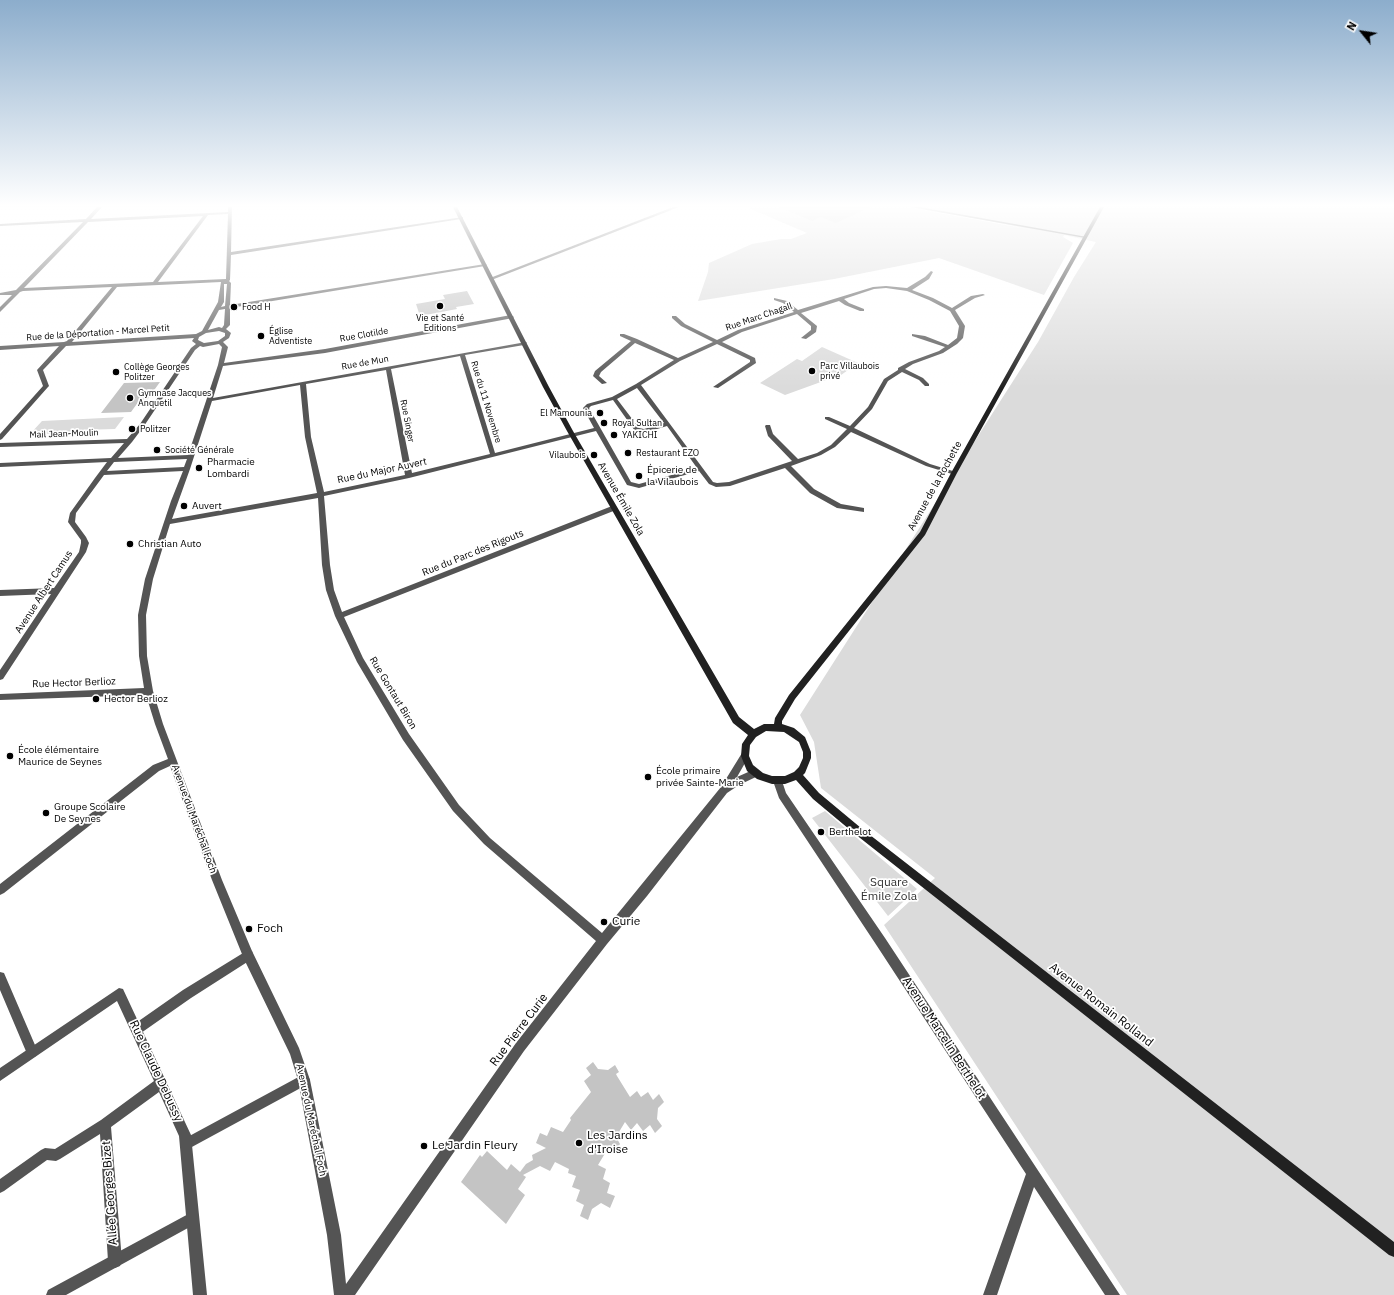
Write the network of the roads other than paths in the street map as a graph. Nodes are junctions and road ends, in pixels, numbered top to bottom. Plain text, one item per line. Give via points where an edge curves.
1 (42, 267) edge
2 (166, 267) edge
3 (228, 267) edge
4 (476, 267) edge
5 (486, 267) edge
6 (520, 267) edge
7 (1068, 267) edge
8 (931, 272) dead end
9 (492, 278) junction
10 (227, 281) junction
11 (154, 284) junction
12 (115, 287) junction
13 (908, 290) junction
14 (18, 292) junction
15 (0, 294) edge
16 (983, 295) dead end
17 (776, 299) dead end
18 (840, 299) junction
19 (227, 306) junction
20 (216, 309) junction
21 (0, 310) edge
22 (862, 310) dead end
23 (952, 310) junction
24 (799, 313) junction
25 (511, 317) junction
26 (674, 317) dead end
27 (223, 330) junction
28 (204, 332) junction
29 (622, 335) dead end
30 (197, 336) junction
31 (914, 336) dead end
32 (804, 338) dead end
33 (635, 340) junction
34 (220, 342) junction
35 (717, 342) junction
36 (524, 343) junction
37 (199, 344) junction
38 (62, 345) junction
39 (949, 347) junction
40 (0, 348) edge
41 (462, 355) junction
42 (678, 360) junction
43 (221, 365) junction
44 (388, 368) junction
45 (900, 369) junction
46 (604, 383) dead end
47 (303, 384) junction
48 (638, 385) junction
49 (927, 385) dead end
50 (716, 387) dead end
51 (614, 398) junction
52 (210, 400) junction
53 (827, 418) dead end
54 (668, 424) junction
55 (768, 426) dead end
56 (850, 428) junction
57 (598, 429) junction
58 (572, 435) junction
59 (0, 438) edge
60 (130, 441) junction
61 (0, 445) edge
62 (493, 455) junction
63 (191, 457) junction
64 (112, 460) junction
65 (797, 462) junction
66 (0, 465) edge
67 (786, 465) junction
68 (187, 469) junction
69 (700, 469) junction
70 (102, 473) junction
71 (954, 473) junction
72 (408, 476) junction
73 (321, 495) junction
74 (614, 508) junction
75 (862, 510) dead end
76 (168, 522) junction
77 (57, 591) junction
78 (0, 593) edge
79 (339, 616) junction
80 (0, 677) edge
81 (149, 691) junction
82 (0, 697) edge
83 (778, 727) junction
84 (753, 734) junction
85 (745, 756) junction
86 (173, 761) junction
87 (755, 773) junction
88 (797, 774) junction
89 (778, 781) junction
90 (724, 790) junction
91 (0, 890) edge
92 (603, 940) junction
93 (248, 955) junction
94 (0, 977) edge
95 (137, 1029) junction
96 (32, 1052) junction
97 (0, 1075) edge
98 (304, 1080) junction
99 (161, 1083) junction
100 (105, 1124) junction
101 (186, 1144) junction
102 (1033, 1173) junction
103 (0, 1188) edge
104 (192, 1218) junction
105 (1394, 1250) edge
106 (115, 1261) junction
107 (53, 1295) edge
108 (200, 1295) edge
109 (341, 1295) edge
110 (346, 1295) edge
111 (990, 1295) edge
112 (1113, 1295) edge

1 - 14 street
2 - 11 street
3 - 10 street
4 - 19 street
5 - 9 main road, Avenue Émile Zola
6 - 9 street
7 - 71 main road, Avenue de la Rochette
8 - 13 street via 927,278
9 - 25 main road, Avenue Émile Zola
10 - 11 street
10 - 19 street
10 - 20 street via 222,284 221,302
11 - 12 street
12 - 14 street
12 - 38 street via 69,342
13 - 18 street, Rue Marc Chagall via 873,288
13 - 23 street, Rue Marc Chagall
14 - 15 street
14 - 21 street
16 - 23 street via 973,297
17 - 24 street via 785,302
18 - 22 street
18 - 24 street, Rue Marc Chagall
19 - 20 street
19 - 27 street via 227,325
20 - 28 street
23 - 39 street via 960,321 962,332 956,343
24 - 32 street via 814,326
24 - 35 street, Rue Marc Chagall via 740,331
25 - 36 main road, Avenue Émile Zola
25 - 43 street, Rue Clotilde via 325,351
26 - 35 street via 683,325
27 - 28 street
27 - 34 street via 228,335
28 - 30 street
29 - 33 street
30 - 37 street via 195,341
30 - 38 street, Rue de la Déportation - Marcel Petit
31 - 39 street
33 - 42 street
33 - 46 street via 598,371 596,376
34 - 37 street
34 - 43 street, Avenue du Maréchal Foch via 225,347
35 - 42 street, Rue Marc Chagall
35 - 50 street via 754,361
36 - 41 street, Rue de Mun
36 - 58 main road, Avenue Émile Zola
37 - 60 street, Avenue Albert Camus via 190,352
38 - 40 street, Rue de la Déportation - Marcel Petit
38 - 59 street via 40,370 46,386
39 - 45 street
41 - 44 street, Rue de Mun
41 - 62 street, Rue du 11 Novembre
42 - 48 street, Rue Marc Chagall
43 - 52 street, Avenue du Maréchal Foch
44 - 47 street, Rue de Mun
44 - 72 street, Rue Singer
45 - 49 street via 921,379
45 - 56 street via 886,380 870,408
47 - 52 street, Rue de Mun
47 - 73 street, Rue Gontaut Biron via 308,437
48 - 51 street, Rue Marc Chagall
48 - 54 street
51 - 54 street via 637,430 644,431
51 - 57 street, Rue Marc Chagall via 586,408
52 - 63 street, Avenue du Maréchal Foch
53 - 56 street
54 - 69 street
55 - 65 street via 770,435
56 - 65 street via 833,446
56 - 71 street via 928,465
57 - 58 street, Rue du Major Auvert
57 - 69 street via 629,484 639,486
58 - 62 street, Rue du Major Auvert
58 - 74 main road, Avenue Émile Zola
60 - 61 street, Mail Jean-Moulin
60 - 64 street, Avenue Albert Camus
62 - 72 street, Rue du Major Auvert
63 - 64 street
63 - 68 street, Avenue du Maréchal Foch
64 - 66 street
64 - 70 street, Avenue Albert Camus
65 - 67 street
67 - 69 street via 725,486 711,483
67 - 75 street via 812,492 839,506
68 - 70 street
68 - 76 street, Avenue du Maréchal Foch
70 - 77 street, Avenue Albert Camus via 71,518 73,527 85,543
71 - 83 main road, Avenue de la Rochette via 922,533 792,697 778,721
72 - 73 street, Rue du Major Auvert
73 - 76 street, Rue du Major Auvert
73 - 79 street, Rue Gontaut Biron via 326,565 330,590
74 - 79 street, Rue du Parc des Rigouts
74 - 84 main road, Avenue Émile Zola via 736,720
76 - 81 street, Avenue du Maréchal Foch via 148,579 142,614 143,656
77 - 78 street
77 - 80 street, Avenue Albert Camus
79 - 92 street, Rue Gontaut Biron via 360,660 383,699 426,767 456,808 487,841
81 - 82 street, Rue Hector Berlioz
81 - 86 street, Avenue du Maréchal Foch
83 - 84 main road via 764,728
83 - 88 main road via 792,731 805,746 806,764
84 - 85 main road via 746,744
85 - 87 main road
85 - 90 street, Rue Pierre Curie
86 - 91 street via 156,768
86 - 93 street, Avenue du Maréchal Foch
87 - 89 main road via 766,779
87 - 90 street, Rue Pierre Curie
88 - 89 main road
88 - 105 main road, Avenue Romain Rolland via 816,796 858,831
89 - 102 street, Avenue Marcelin Berthelot via 782,795
90 - 92 street, Rue Pierre Curie
92 - 110 street, Rue Pierre Curie via 520,1048
93 - 95 street
93 - 98 street, Avenue du Maréchal Foch via 296,1052
94 - 96 street
95 - 96 street, Rue Claude Debussy via 119,993
95 - 99 street, Rue Claude Debussy
96 - 97 street, Rue Claude Debussy
98 - 101 street
98 - 109 street, Avenue du Maréchal Foch via 334,1235
99 - 100 street
99 - 101 street, Rue Claude Debussy via 185,1135
100 - 103 street via 56,1155 45,1154
100 - 106 street, Allée Georges Bizet
101 - 104 street, Rue Claude Debussy
102 - 111 street
102 - 112 street, Avenue Marcelin Berthelot
104 - 106 street
104 - 108 street, Rue Claude Debussy
106 - 107 street

